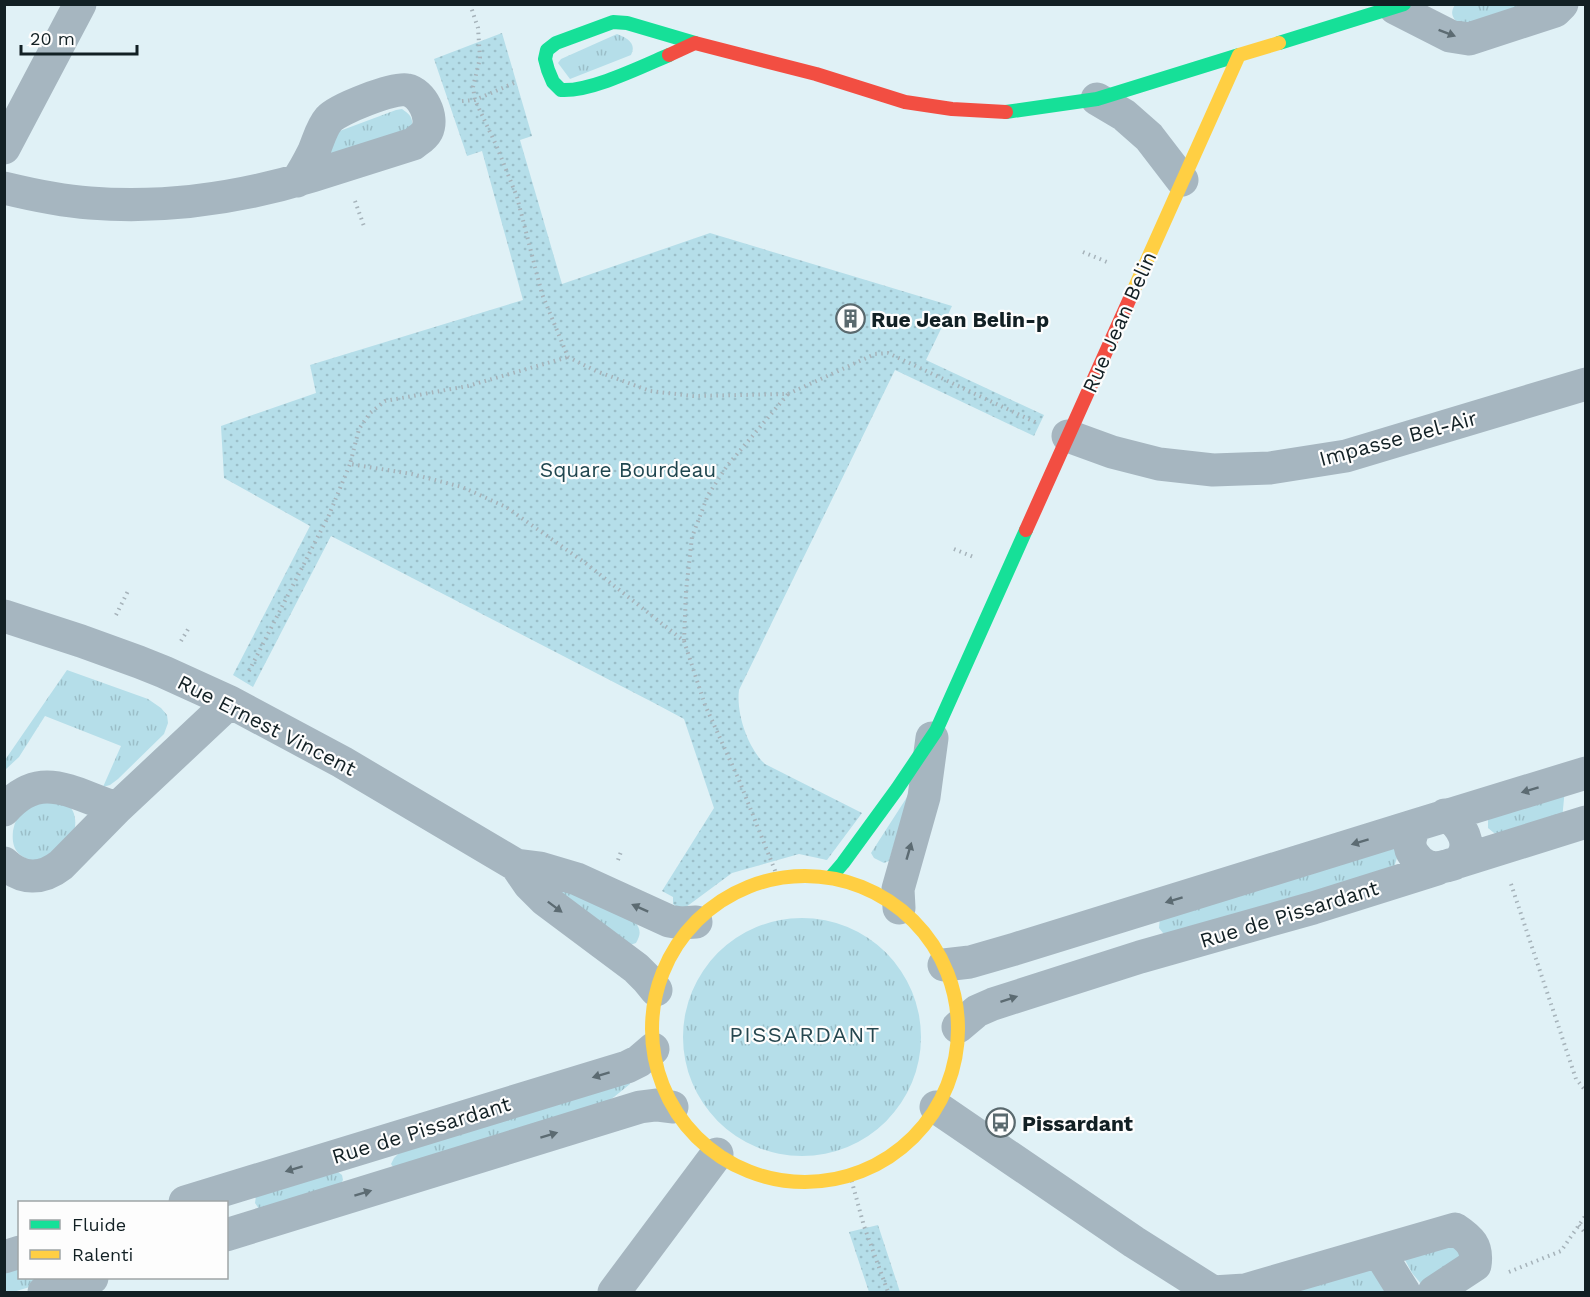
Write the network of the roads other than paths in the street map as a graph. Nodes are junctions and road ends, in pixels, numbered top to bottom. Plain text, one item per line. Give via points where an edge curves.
1 (80, 4) edge
2 (1562, 4) edge
3 (1399, 6) edge
4 (695, 43) junction
5 (1239, 55) junction
6 (1097, 99) junction
7 (4, 148) edge
8 (1182, 180) junction
9 (297, 181) junction
10 (4, 188) edge
11 (1586, 384) edge
12 (1068, 436) junction
13 (4, 616) edge
14 (230, 702) junction
15 (932, 738) junction
16 (1586, 773) edge
17 (117, 808) junction
18 (4, 810) edge
19 (1431, 820) junction
20 (1586, 822) edge
21 (4, 863) edge
22 (516, 865) junction
23 (1447, 865) junction
24 (831, 877) junction
25 (899, 908) junction
26 (1127, 915) junction
27 (696, 922) junction
28 (1140, 957) junction
29 (944, 965) junction
30 (656, 990) junction
31 (958, 1027) junction
32 (653, 1049) junction
33 (672, 1107) junction
34 (936, 1107) junction
35 (717, 1154) junction
36 (192, 1201) edge
37 (228, 1235) edge
38 (1379, 1252) junction
39 (89, 1279) edge
40 (1213, 1292) edge
41 (44, 1293) edge
42 (614, 1293) edge
43 (1404, 1293) edge
44 (1434, 1293) edge

1 - 7 street
3 -> 2 street via 1450,36 1469,39 1555,10
3 - 5 street
4 - 4 street via 613,22 556,43 547,50 545,59 553,82 561,90 573,91 625,74
4 - 6 street via 905,102 952,110 1004,112
5 - 6 street
5 - 8 street, Rue Jean Belin
6 - 8 street via 1124,115 1149,137
8 - 12 street, Rue Jean Belin
9 - 9 street via 413,144 428,130 421,98 406,89 397,90 343,109 324,127
9 - 10 street via 200,201 142,205 89,203
11 - 12 street, Impasse Bel-Air via 1346,456 1270,468 1214,470 1159,464
12 - 15 street, Rue Jean Belin
13 - 14 street, Rue Ernest Vincent via 139,662
14 - 17 street
14 - 22 street, Rue Ernest Vincent via 342,762
15 - 24 street, Rue Jean Belin
25 -> 15 street, Rue Jean Belin via 898,889 924,797
16 -> 19 street
17 - 18 street via 42,786 31,789
17 - 21 street via 52,872 26,876
19 - 23 street via 1453,819 1466,839 1463,855
19 - 23 street via 1412,832 1411,852 1425,866
19 -> 26 street
20 - 23 street, Rue de Pissardant
27 -> 22 street, Rue Ernest Vincent via 669,921 577,879
22 -> 30 street, Rue Ernest Vincent via 545,900 636,968
23 - 28 street, Rue de Pissardant
24 - 25 street via 870,891
24 - 27 street via 778,878 748,887 722,900
25 - 29 street via 932,943
26 - 28 street
26 - 29 street via 970,962
27 - 30 street via 668,961
31 -> 28 street, Rue de Pissardant via 993,1004
29 - 31 street via 954,995
30 - 32 street
31 - 34 street via 950,1078
32 - 33 street
32 -> 36 street, Rue de Pissardant via 627,1067
33 - 35 street via 697,1139
37 -> 33 street, Rue de Pissardant via 640,1107
34 - 35 street via 916,1134 886,1159 850,1175 819,1182 785,1181 753,1174
34 - 40 street
35 - 42 street
38 - 40 street via 1245,1290
38 - 43 street
38 - 44 street via 1455,1229 1468,1238 1477,1254 1475,1265
39 - 41 street

